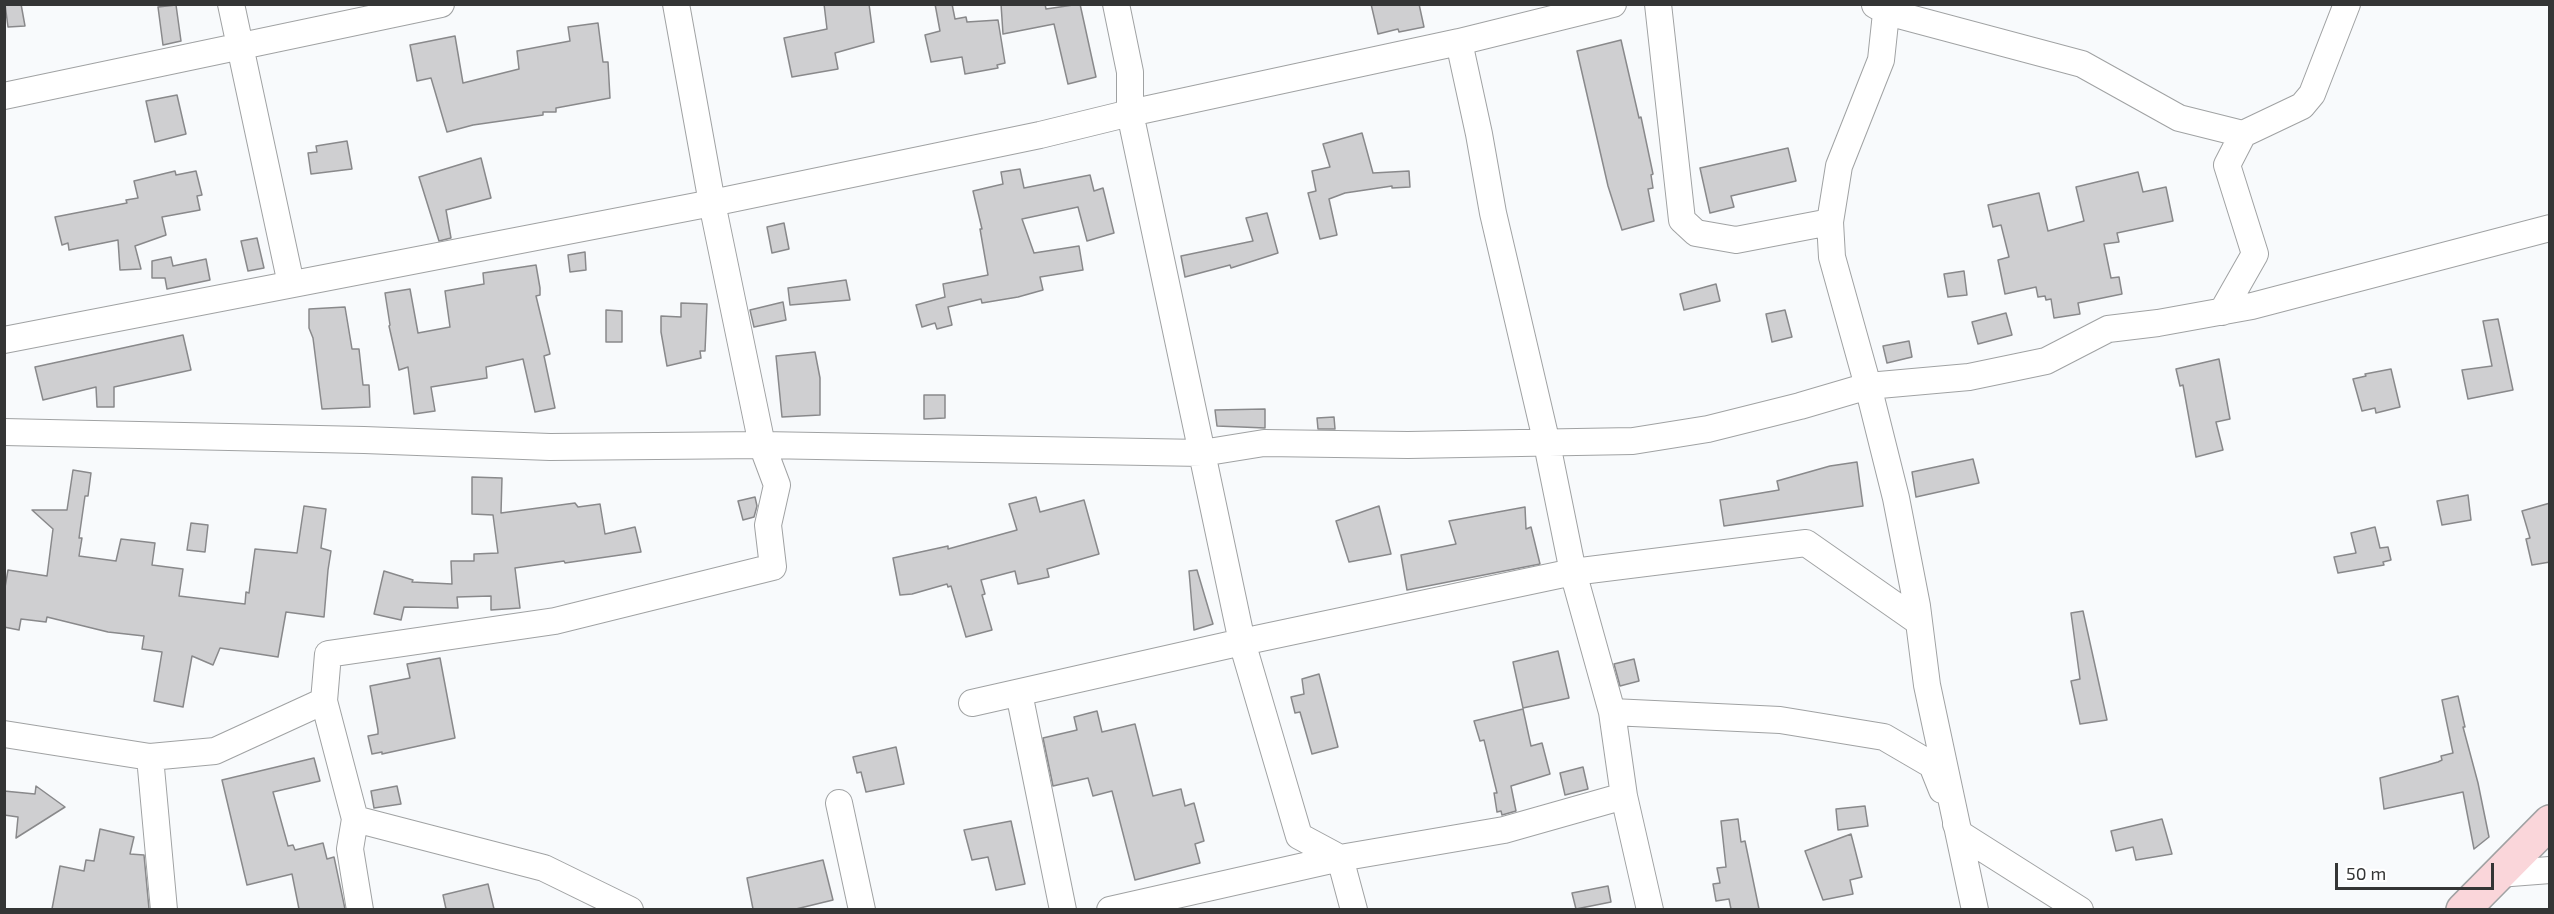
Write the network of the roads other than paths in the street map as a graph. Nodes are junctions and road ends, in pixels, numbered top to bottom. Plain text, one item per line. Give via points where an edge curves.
1 (231, 4) edge
2 (441, 4) edge
3 (676, 4) edge
4 (1116, 4) edge
5 (1613, 4) edge
6 (1658, 4) edge
7 (2347, 4) edge
8 (1883, 7) edge
9 (1459, 42) junction
10 (239, 47) junction
11 (4, 96) edge
12 (1130, 113) junction
13 (2242, 134) junction
14 (712, 203) junction
15 (1830, 222) junction
16 (2550, 228) edge
17 (291, 284) junction
18 (2222, 312) junction
19 (4, 340) edge
20 (1868, 386) junction
21 (4, 432) edge
22 (1547, 444) junction
23 (762, 445) junction
24 (1202, 453) junction
25 (1573, 572) junction
26 (1919, 622) junction
27 (1242, 642) junction
28 (1019, 693) junction
29 (324, 701) junction
30 (972, 703) dead end
31 (1612, 712) junction
32 (4, 734) edge
33 (150, 757) junction
34 (1624, 796) junction
35 (839, 803) dead end
36 (355, 819) junction
37 (2550, 822) edge
38 (1960, 834) junction
39 (1340, 858) junction
40 (2550, 870) edge
41 (2498, 874) junction
42 (164, 909) edge
43 (360, 909) edge
44 (630, 909) edge
45 (862, 909) edge
46 (1063, 909) edge
47 (1110, 909) edge
48 (1354, 909) edge
49 (1650, 909) edge
50 (1975, 909) edge
51 (2080, 909) edge
52 (2463, 909) edge

1 - 10 street
2 - 10 street
3 - 14 street
4 - 12 street via 1130,72
5 - 9 street
6 - 15 street via 1682,220 1696,233 1736,240
7 - 13 street via 2312,94 2302,106
8 - 13 street via 2082,64 2179,118
8 - 15 street via 1881,60 1839,166
9 - 12 street
9 - 22 street via 1493,213
10 - 11 street
10 - 17 street
12 - 14 street
12 - 24 street
13 - 18 street via 2227,165 2254,254
14 - 17 street
14 - 23 street
15 - 20 street via 1832,257
16 - 18 street
17 - 19 street
18 - 20 street via 2108,329 2046,361 1969,377
20 - 22 street via 1708,429 1633,441
20 - 26 street via 1896,498
21 - 23 street via 550,447
22 - 24 street via 1264,443
22 - 25 street
23 - 24 street
23 - 29 street via 777,485 768,525 773,567 555,621 328,654
24 - 27 street
25 - 26 street via 1806,543
25 - 27 street
25 - 31 street
26 - 38 street via 1927,685
27 - 28 street
27 - 39 street via 1299,836
28 - 30 street
28 - 46 street
29 - 33 street via 215,751
29 - 36 street
31 - 34 street
31 - 38 street via 1780,720 1884,737 1932,765
32 - 33 street
33 - 42 street
34 - 39 street via 1504,831
34 - 49 street
35 - 45 street
36 - 43 street via 350,849
36 - 44 street via 544,868
37 - 41 main road
38 - 50 street
38 - 51 street
39 - 47 street
39 - 48 street
40 - 41 street
41 - 52 main road

